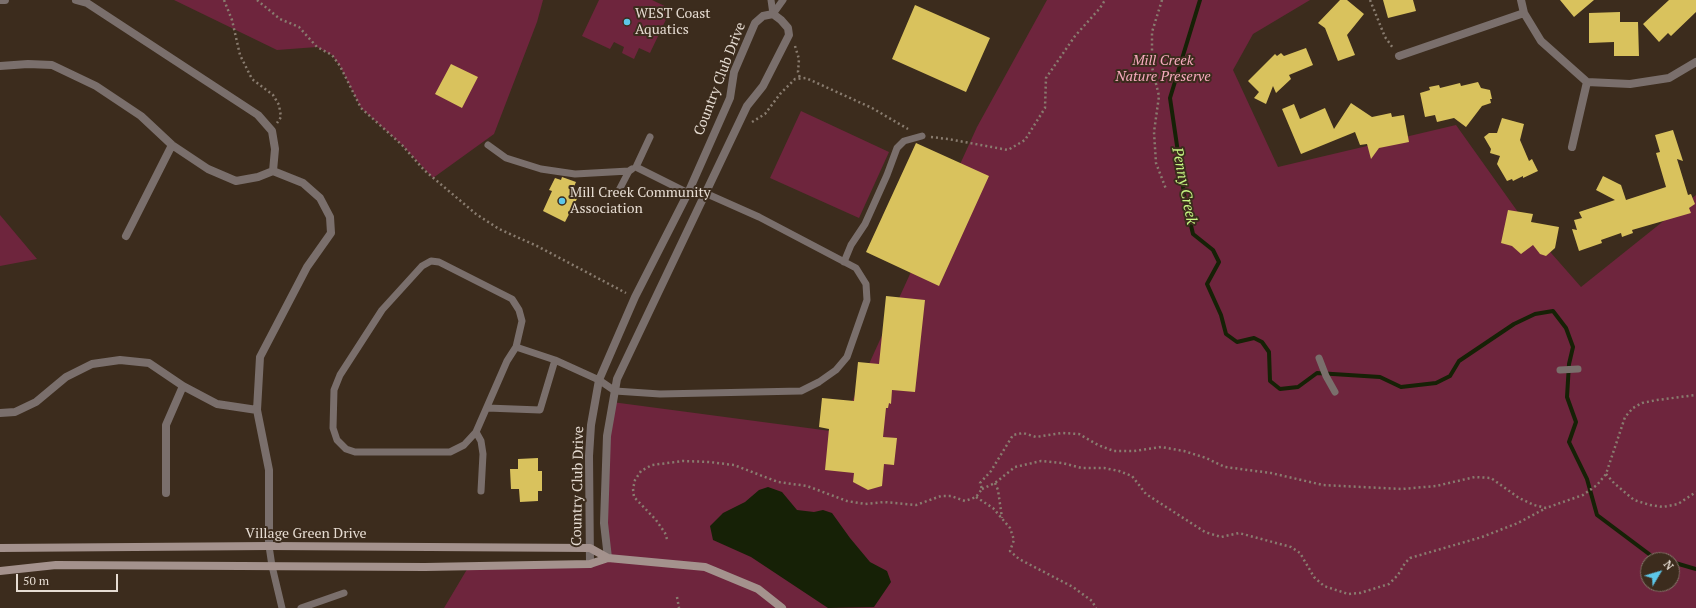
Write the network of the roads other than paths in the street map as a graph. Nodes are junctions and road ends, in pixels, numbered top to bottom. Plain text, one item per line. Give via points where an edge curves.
1 (0, 0) edge
2 (5, 0) edge
3 (76, 0) edge
4 (771, 0) edge
5 (783, 0) edge
6 (1521, 0) edge
7 (1524, 13) junction
8 (772, 14) junction
9 (1399, 56) road end
10 (1696, 62) edge
11 (0, 66) edge
12 (1587, 82) junction
13 (922, 136) road end
14 (650, 137) dead end
15 (172, 145) junction
16 (488, 145) dead end
17 (1572, 147) dead end
18 (632, 169) junction
19 (273, 171) junction
20 (688, 193) junction
21 (705, 193) junction
22 (617, 194) dead end
23 (126, 236) dead end
24 (844, 262) junction
25 (516, 347) junction
26 (1319, 358) dead end
27 (556, 360) junction
28 (1578, 369) dead end
29 (1560, 370) dead end
30 (599, 380) junction
31 (183, 386) junction
32 (615, 390) junction
33 (1335, 392) dead end
34 (487, 408) junction
35 (257, 410) junction
36 (0, 413) edge
37 (476, 432) junction
38 (481, 491) dead end
39 (166, 493) dead end
40 (270, 546) junction
41 (0, 548) edge
42 (590, 548) junction
43 (608, 558) junction
44 (590, 564) junction
45 (272, 566) junction
46 (0, 571) edge
47 (344, 593) dead end
48 (282, 608) edge
49 (301, 608) edge
50 (782, 608) edge

1 - 2 street
3 - 19 street via 87,3 258,115 272,131 275,149
4 - 8 lane
5 - 8 lane
6 - 7 street
7 - 9 street
7 - 12 street via 1541,41
8 - 20 street, Country Club Drive via 763,16 755,23 734,72 730,98
8 - 21 street, Country Club Drive via 788,28 788,35 764,86 747,106
10 - 12 street via 1670,78 1630,84
11 - 15 street via 52,65 96,86 141,116
12 - 17 street
13 - 24 lane via 904,141 897,148 865,224 851,245
14 - 18 lane
15 - 19 street via 208,169 236,181
15 - 23 street
16 - 18 lane via 506,158 541,169 575,174
18 - 20 lane
18 - 22 lane
19 - 35 street via 303,183 320,198 330,217 331,233 307,267 260,357
20 - 21 lane
20 - 30 street, Country Club Drive via 635,297
21 - 24 lane via 759,217
21 - 32 street, Country Club Drive via 617,379
24 - 32 lane via 856,268 866,284 867,300 847,357 836,370 819,382 801,391 660,394
25 - 27 lane
25 - 34 lane
25 - 37 lane via 522,321 512,299 439,262 431,261 422,266 382,310 340,375 334,390 333,428 337,440 346,449 355,452 450,452 464,445
26 - 33 lane
27 - 30 lane
27 - 34 lane via 540,410
28 - 29 lane
30 - 32 lane
30 - 42 street, Country Club Drive via 591,425 589,456
31 - 35 street via 217,404
31 - 36 street via 149,363 120,360 92,364 66,377 36,402 15,412
31 - 39 street via 166,425
32 - 43 street, Country Club Drive via 607,436 604,523
34 - 37 lane
35 - 40 street via 269,470
37 - 38 lane via 481,441 483,454
40 - 41 street, Village Green Drive
40 - 42 street, Village Green Drive
40 - 45 lane
42 - 43 street, Village Green Drive
42 - 44 street, Country Club Drive
43 - 44 street, Village Green Drive
43 - 50 street, Village Green Drive via 705,567 758,589
44 - 45 street, Village Green Drive
45 - 46 street, Village Green Drive via 56,566
45 - 48 lane
47 - 49 lane

